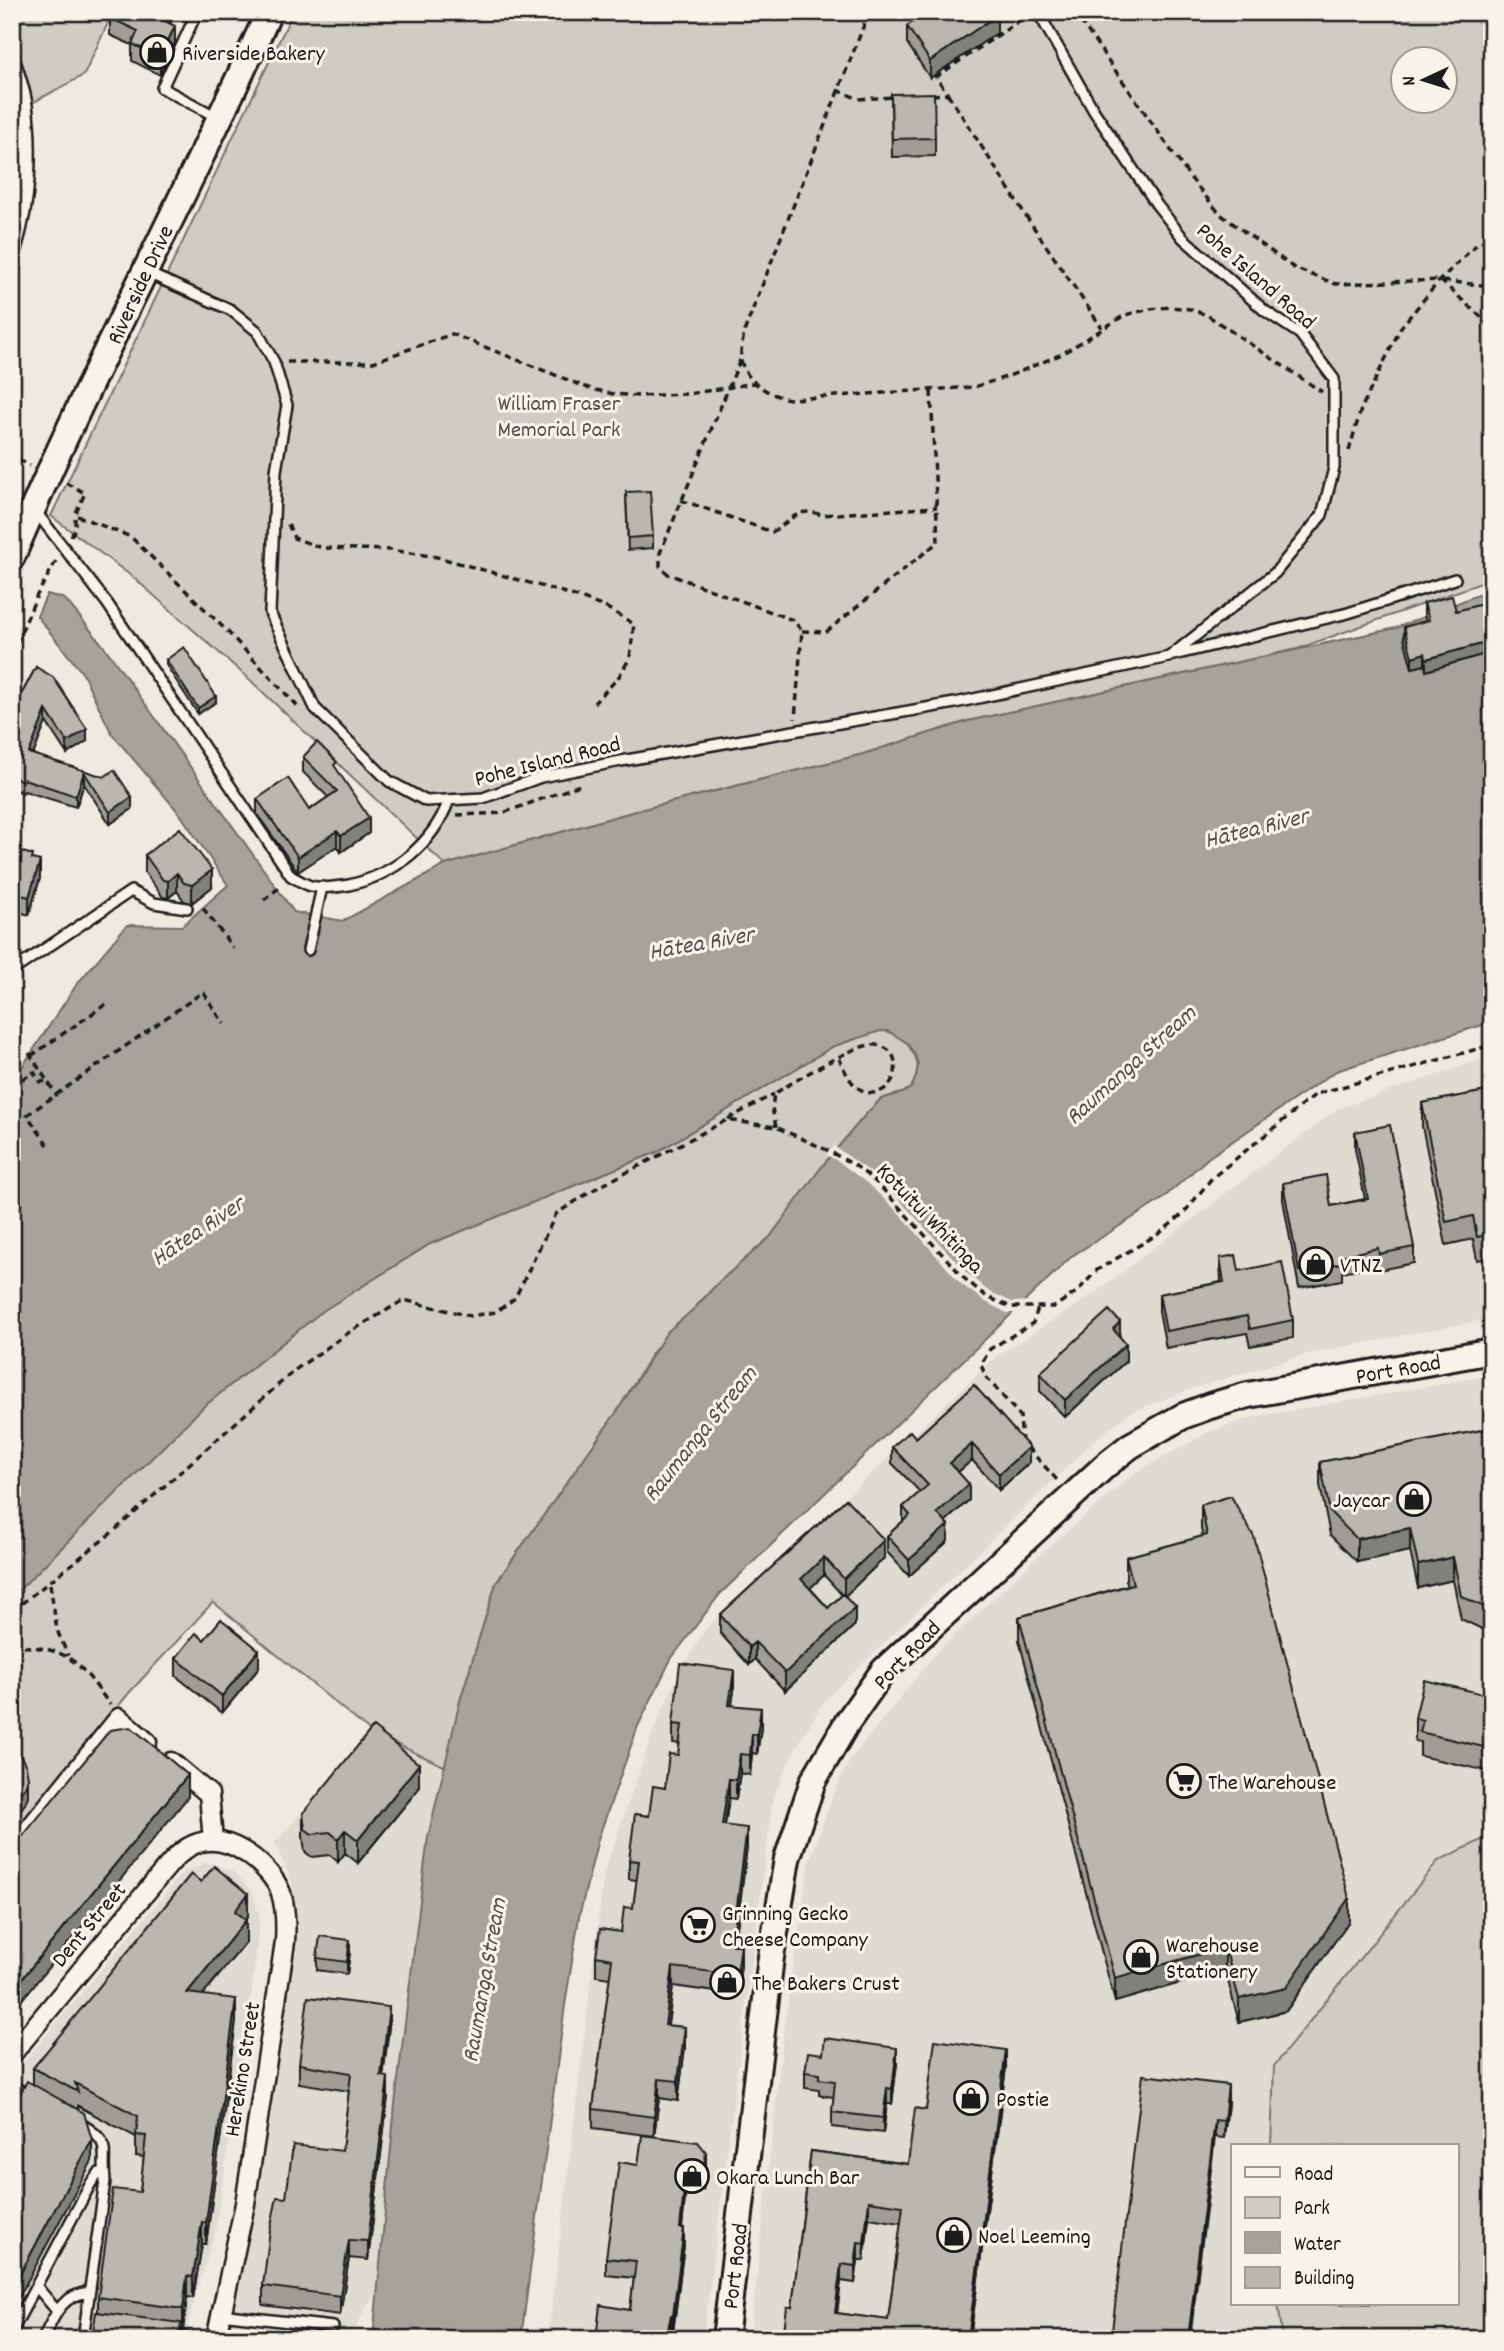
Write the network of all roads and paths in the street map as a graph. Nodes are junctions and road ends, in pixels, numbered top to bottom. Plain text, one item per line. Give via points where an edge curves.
1 (197, 12) edge
2 (269, 12) edge
3 (869, 12) edge
4 (1018, 12) edge
5 (1038, 12) edge
6 (1072, 12) edge
7 (12, 66) edge
8 (837, 90) junction
9 (948, 94) junction
10 (923, 96) edge
11 (897, 97) edge
12 (220, 119) junction
13 (1492, 237) edge
14 (12, 247) edge
15 (143, 272) junction
16 (1440, 280) junction
17 (1492, 284) edge
18 (1492, 327) edge
19 (1102, 328) junction
20 (740, 358) junction
21 (274, 362) junction
22 (756, 383) junction
23 (728, 388) junction
24 (931, 390) junction
25 (1334, 402) junction
26 (1358, 420) junction
27 (1347, 458) dead end
28 (85, 493) dead end
29 (275, 493) junction
30 (681, 500) junction
31 (937, 508) junction
32 (75, 514) junction
33 (25, 517) edge
34 (64, 548) junction
35 (12, 557) edge
36 (1455, 579) dead end
37 (802, 631) junction
38 (12, 654) edge
39 (1169, 657) junction
40 (594, 704) dead end
41 (304, 713) dead end
42 (794, 731) junction
43 (582, 784) dead end
44 (449, 800) junction
45 (444, 814) junction
46 (286, 884) dead end
47 (322, 887) junction
48 (264, 900) dead end
49 (187, 908) dead end
50 (203, 908) dead end
51 (233, 948) dead end
52 (308, 950) dead end
53 (12, 971) edge
54 (109, 1002) dead end
55 (224, 1024) dead end
56 (1492, 1045) edge
57 (839, 1059) junction
58 (47, 1081) junction
59 (12, 1086) edge
60 (774, 1094) junction
61 (57, 1096) junction
62 (727, 1120) junction
63 (776, 1127) junction
64 (48, 1145) dead end
65 (1038, 1307) junction
66 (1492, 1351) edge
67 (1072, 1496) junction
68 (49, 1583) junction
69 (12, 1611) edge
70 (12, 1646) edge
71 (68, 1656) junction
72 (119, 1718) junction
73 (213, 1841) junction
74 (12, 1850) edge
75 (12, 2054) edge
76 (12, 2087) edge
77 (36, 2099) edge
78 (71, 2118) edge
79 (103, 2173) junction
80 (37, 2287) junction
81 (89, 2292) junction
82 (57, 2311) junction
83 (220, 2314) junction
84 (85, 2324) junction
85 (99, 2326) edge
86 (333, 2327) dead end
87 (12, 2331) edge
88 (153, 2333) edge
89 (43, 2339) edge
90 (83, 2339) edge
91 (195, 2339) edge
92 (216, 2339) edge
93 (725, 2339) edge

1 - 12 lane via 162,89
2 - 12 main road, Riverside Drive
3 - 8 path
4 - 9 path via 1022,19 936,77
5 - 25 lane, Pohe Island Road via 1094,111 1157,205 1216,270 1300,334 1334,379
6 - 16 path via 1220,214 1294,268 1336,284
7 - 14 street via 22,100 26,146
8 - 11 path via 859,99
8 - 20 path via 744,332
9 - 10 path
9 - 19 path
12 - 15 main road, Riverside Drive
13 - 16 path via 1477,244
15 - 21 lane, Pohe Island Road via 231,310 257,331
15 - 33 main road, Riverside Drive
16 - 17 path
16 - 18 path
16 - 26 path via 1401,327
19 - 24 path via 1062,354 1009,376 974,387
19 - 25 path via 1125,315 1150,309 1190,309 1207,315
20 - 22 path
20 - 23 path
21 - 23 path via 373,362 452,334 613,394 688,394
21 - 29 lane, Pohe Island Road via 287,405
22 - 23 path
22 - 24 path via 780,398 791,399
23 - 30 path
24 - 31 path
25 - 26 path
25 - 39 lane, Pohe Island Road via 1334,468 1322,515 1275,573
26 - 27 path
28 - 32 path
29 - 40 path via 294,538 322,548 437,557 569,594 634,624 630,658
29 - 44 lane, Pohe Island Road via 270,613 315,708 389,781 426,801
30 - 31 path via 772,532 810,510 821,514
30 - 37 path via 660,553 660,566 668,574 793,620
31 - 37 path via 938,542 825,632
32 - 34 path via 75,529
32 - 41 path via 131,537
33 - 34 lane
33 - 35 main road, Riverside Drive
34 - 38 path via 37,595
34 - 47 lane via 107,603 291,876
36 - 39 lane, Pohe Island Road via 1348,613
37 - 42 path
39 - 42 lane, Pohe Island Road via 955,703
42 - 44 lane, Pohe Island Road via 541,777 483,798
43 - 45 path via 503,813
44 - 45 lane
45 - 47 lane via 426,840 393,868 363,882
46 - 48 path
47 - 52 lane
49 - 53 lane via 154,903 131,891
50 - 51 path
54 - 58 path via 30,1054
55 - 61 path via 203,992
56 - 65 path via 1317,1094 1212,1178 1183,1214 1160,1233 1097,1270 1078,1291 1054,1307
57 - 57 path via 860,1047 878,1045 895,1058 895,1075 886,1089 871,1093 858,1088
57 - 60 path
58 - 59 path via 40,1082 34,1072
58 - 61 path
60 - 62 path
60 - 63 path
61 - 64 path via 27,1115
62 - 63 path, Kotuitui Whitinga
62 - 68 path via 556,1214 515,1298 496,1312 470,1316 404,1300 348,1333 295,1370
63 - 65 path, Kotuitui Whitinga via 856,1166 987,1297 1011,1307
65 - 67 path via 1033,1323 990,1349 981,1365 1020,1416 1022,1442
66 - 67 main road, Port Road via 1287,1387 1210,1406 1130,1446
67 - 93 main road, Port Road via 884,1670 813,1782 787,1859 775,1932
68 - 69 path
68 - 71 path via 57,1630
70 - 71 path
71 - 72 path via 87,1673
72 - 73 street via 209,1794
72 - 74 street
73 - 75 street, Dent Street via 198,1843 175,1858
73 - 83 street, Herekino Street via 241,1851 270,1875 280,1891 286,1924 245,2204
76 - 77 lane
78 - 79 lane via 104,2143
79 - 80 lane via 91,2183
79 - 81 lane
80 - 82 lane
80 - 87 lane
81 - 82 lane via 74,2294
81 - 84 lane
82 - 89 lane
83 - 86 lane
83 - 92 street, Herekino Street
84 - 85 lane
84 - 90 lane
88 - 91 lane

